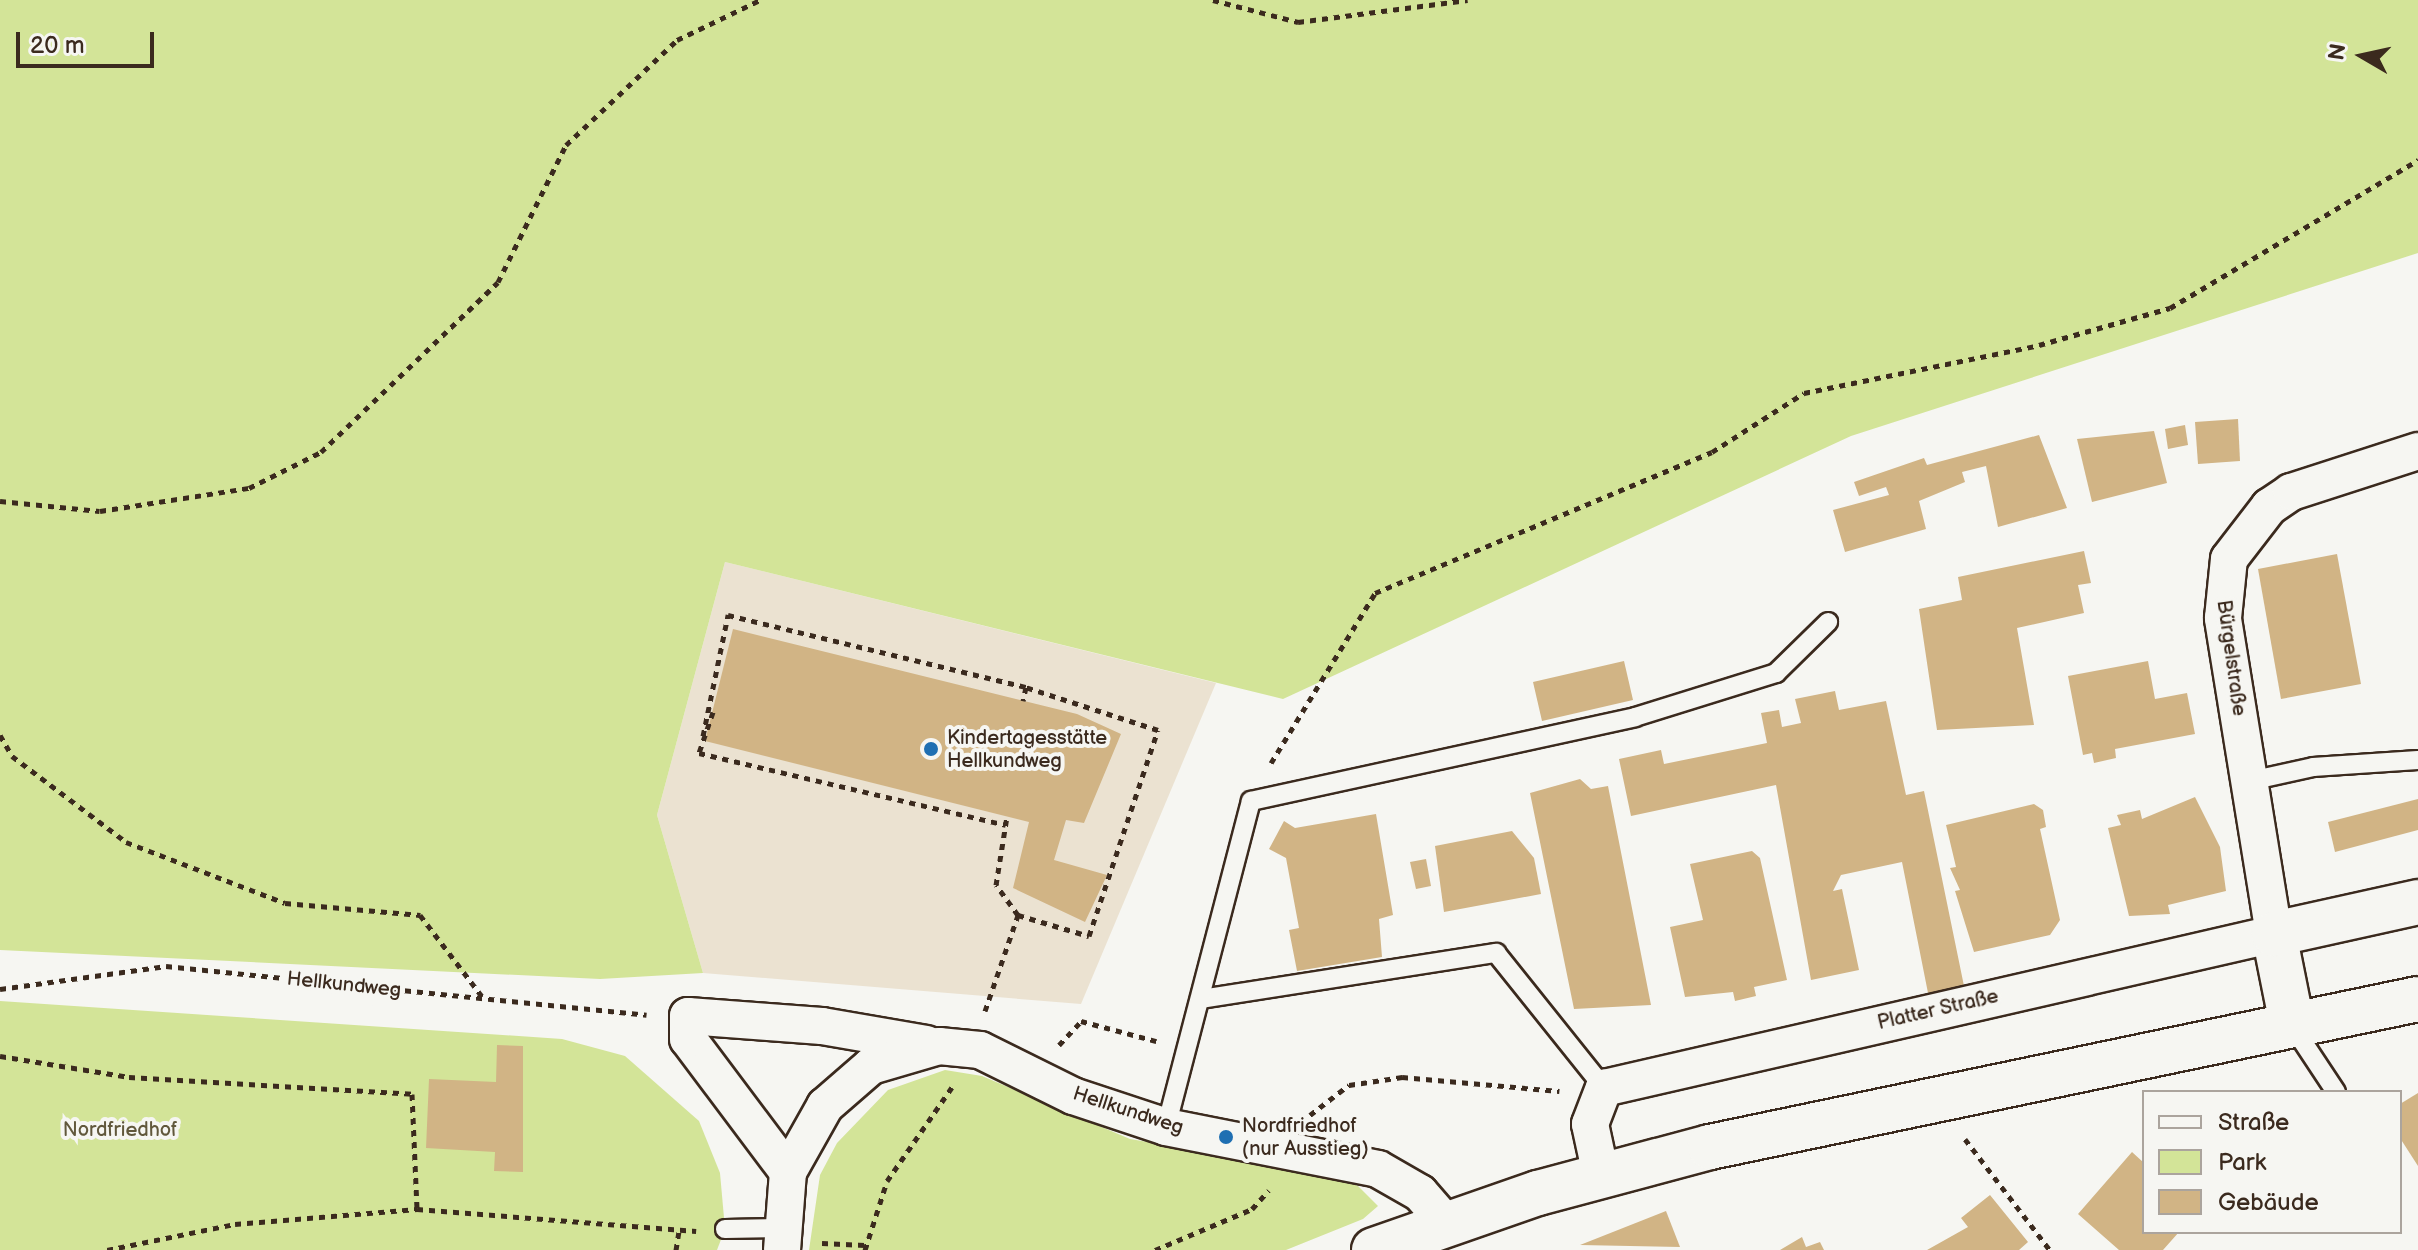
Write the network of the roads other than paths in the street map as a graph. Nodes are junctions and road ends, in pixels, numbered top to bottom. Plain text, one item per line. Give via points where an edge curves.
1 (2418, 451) edge
2 (1828, 622) dead end
3 (2418, 760) edge
4 (2250, 781) junction
5 (2418, 902) edge
6 (2274, 934) junction
7 (1201, 999) junction
8 (2418, 999) edge
9 (2292, 1024) junction
10 (939, 1046) junction
11 (2335, 1090) edge
12 (1600, 1093) junction
13 (1166, 1127) junction
14 (788, 1172) junction
15 (1601, 1175) junction
16 (1446, 1223) junction
17 (725, 1229) road end
18 (781, 1239) edge
19 (1374, 1250) edge

1 - 4 street, Bürgelstraße via 2291,492 2269,507 2229,559 2223,618
2 - 7 lane via 1776,673 1635,717 1251,801
3 - 4 lane via 2313,767
4 - 6 street, Bürgelstraße
5 - 6 main road
6 - 9 main road
6 - 12 street, Platter Straße
7 - 12 lane via 1496,953
7 - 13 lane
8 - 9 main road
9 - 11 lane
9 - 15 main road via 1933,1096
10 - 13 street, Hellkundweg via 980,1050
10 - 14 street, Hellkundweg via 902,1052 841,1089
10 - 14 street, Hellkundweg via 807,1024 688,1016 688,1039
12 - 15 street via 1590,1124
13 - 16 street, Hellkundweg via 1378,1169 1420,1193
14 - 18 street, Hellkundweg
15 - 16 main road
16 - 19 main road
17 - 18 lane

